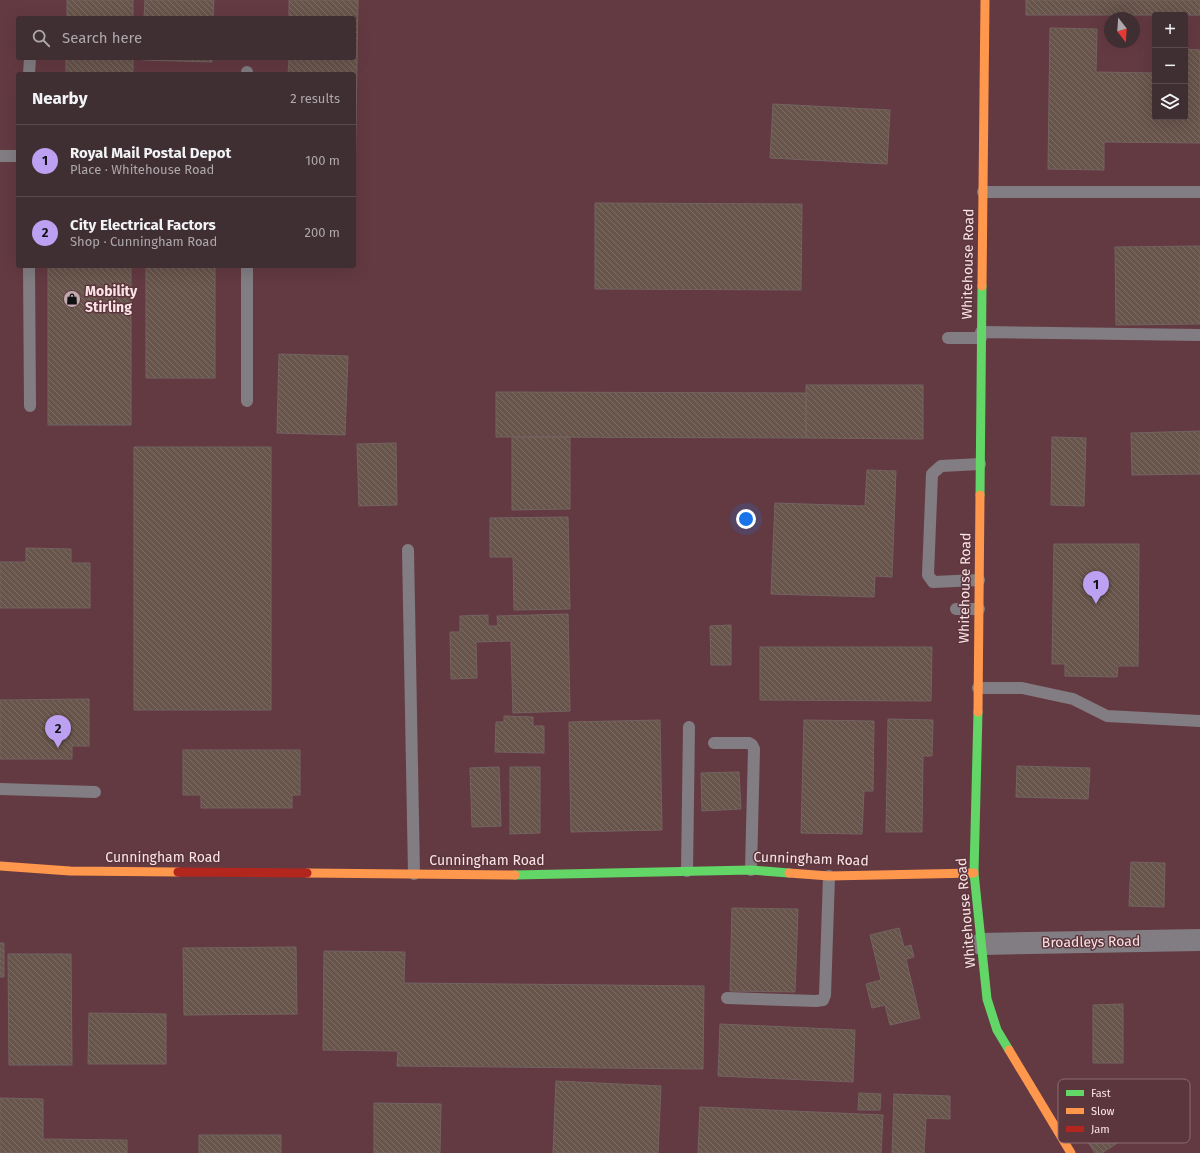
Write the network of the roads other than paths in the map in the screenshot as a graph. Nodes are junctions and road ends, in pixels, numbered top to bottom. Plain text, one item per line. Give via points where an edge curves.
1 (985, 0) edge
2 (30, 60) edge
3 (29, 72) edge
4 (0, 156) edge
5 (16, 156) edge
6 (983, 192) junction
7 (1200, 192) edge
8 (29, 268) edge
9 (247, 268) edge
10 (981, 335) junction
11 (1200, 335) edge
12 (948, 338) dead end
13 (247, 401) dead end
14 (30, 406) dead end
15 (980, 464) junction
16 (408, 550) dead end
17 (979, 580) junction
18 (956, 609) dead end
19 (979, 609) junction
20 (978, 688) junction
21 (1200, 721) edge
22 (689, 727) dead end
23 (714, 743) dead end
24 (0, 789) edge
25 (95, 792) dead end
26 (0, 866) edge
27 (752, 870) junction
28 (687, 871) junction
29 (974, 873) junction
30 (414, 874) junction
31 (829, 876) junction
32 (1200, 940) edge
33 (981, 944) junction
34 (727, 998) dead end
35 (1058, 1130) edge
36 (1066, 1143) edge
37 (1072, 1153) edge

1 - 6 street, Whitehouse Road
2 - 3 lane
4 - 5 lane
6 - 7 lane
6 - 10 street, Whitehouse Road
8 - 14 lane
9 - 13 lane
10 - 11 lane
10 - 12 lane
10 - 15 street, Whitehouse Road
15 - 17 street, Whitehouse Road
15 - 17 lane via 941,466 932,474 928,575 933,582
16 - 30 lane
17 - 19 street, Whitehouse Road
18 - 19 lane
19 - 20 street, Whitehouse Road
20 - 21 lane via 1022,688 1073,699 1107,716
20 - 29 street, Whitehouse Road
22 - 28 lane
23 - 27 lane via 748,743 754,749
24 - 25 lane
26 - 30 street, Cunningham Road via 70,871
27 - 28 street, Cunningham Road
27 - 31 street, Cunningham Road
28 - 30 street, Cunningham Road via 514,875
29 - 31 street, Cunningham Road
29 - 33 street, Whitehouse Road
31 - 34 lane via 823,1000
32 - 33 street, Broadleys Road
33 - 35 street, Whitehouse Road via 987,999 997,1030
36 - 37 street, Whitehouse Road

